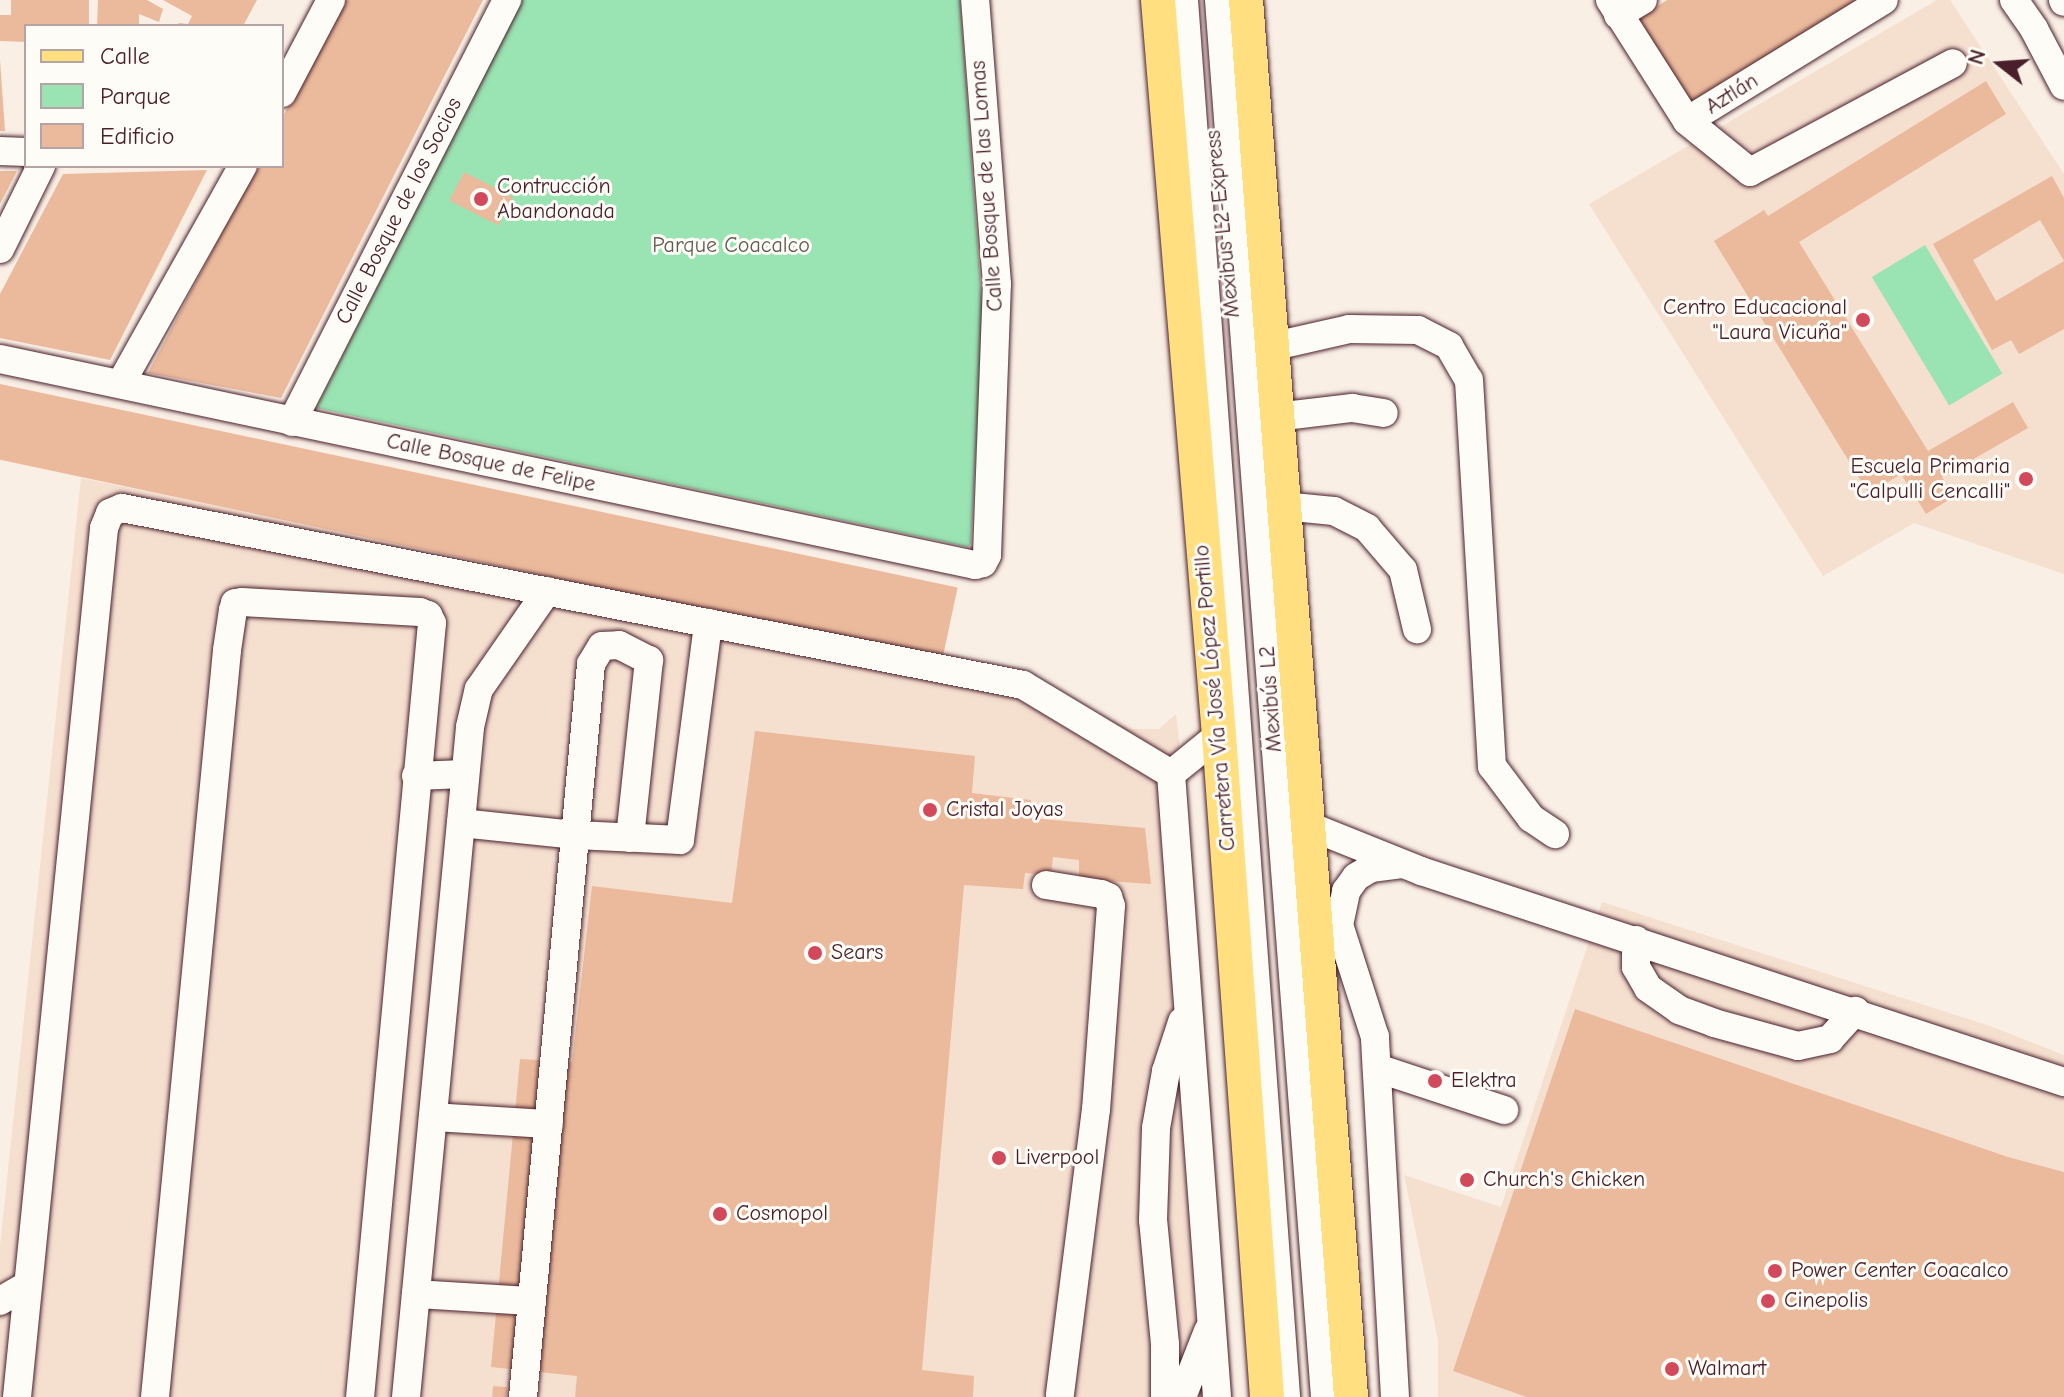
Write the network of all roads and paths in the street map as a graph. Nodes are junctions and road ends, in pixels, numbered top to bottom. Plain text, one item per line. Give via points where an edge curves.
1 (331, 0) edge
2 (507, 0) edge
3 (975, 0) edge
4 (1135, 0) edge
5 (1158, 0) edge
6 (1184, 0) edge
7 (1205, 0) edge
8 (1219, 0) edge
9 (1246, 0) edge
10 (1643, 0) edge
11 (1884, 0) edge
12 (2014, 0) edge
13 (1614, 8) edge
14 (1162, 63) junction
15 (1953, 63) dead end
16 (2064, 86) edge
17 (284, 89) edge
18 (1687, 121) junction
19 (0, 151) edge
20 (24, 152) edge
21 (40, 168) edge
22 (242, 168) edge
23 (0, 249) edge
24 (1270, 347) junction
25 (0, 359) edge
26 (121, 383) junction
27 (1384, 413) dead end
28 (1276, 417) junction
29 (292, 422) junction
30 (1251, 447) junction
31 (1283, 506) junction
32 (983, 563) joint
33 (547, 591) junction
34 (708, 623) junction
35 (1417, 629) dead end
36 (1219, 735) junction
37 (464, 774) junction
38 (1171, 774) junction
39 (416, 776) junction
40 (461, 823) junction
41 (1309, 826) junction
42 (1555, 834) dead end
43 (576, 835) junction
44 (630, 838) junction
45 (1405, 864) junction
46 (1046, 885) dead end
47 (1316, 914) junction
48 (1636, 940) junction
49 (1345, 941) junction
50 (1187, 1007) junction
51 (1855, 1011) junction
52 (391, 1041) junction
53 (438, 1044) junction
54 (1377, 1068) junction
55 (2064, 1082) edge
56 (1504, 1110) dead end
57 (433, 1117) junction
58 (549, 1124) junction
59 (28, 1285) junction
60 (416, 1294) junction
61 (0, 1301) edge
62 (532, 1301) junction
63 (1211, 1323) junction
64 (1060, 1395) edge
65 (17, 1397) edge
66 (155, 1397) edge
67 (360, 1397) edge
68 (406, 1397) edge
69 (523, 1397) edge
70 (1165, 1397) edge
71 (1182, 1397) edge
72 (1217, 1397) edge
73 (1267, 1397) edge
74 (1286, 1397) edge
75 (1325, 1397) edge
76 (1351, 1397) edge
77 (1395, 1397) edge

1 - 17 street
2 - 29 street, Calle Bosque de los Socios
3 - 32 street, Calle Bosque de las Lomas via 997,284
4 - 14 main road
5 - 14 main road, Carretera Vía José López Portillo
6 - 74 street, Mexibús L2
7 - 30 street, Mexibus L2-Express via 1219,209
8 - 30 street, Mexibús L2
9 - 24 main road
10 - 13 street, Aztlán
11 - 18 street, Aztlán
12 - 16 street
13 - 18 street, Aztlán
14 - 36 main road, Carretera Vía José López Portillo
15 - 18 street via 1755,171 1744,170
19 - 20 street
21 - 23 street
22 - 26 street
24 - 28 main road
24 - 42 street via 1349,329 1418,330 1449,346 1469,380 1492,766 1531,818
25 - 26 street, Calle Bosque de Felipe
26 - 29 street, Calle Bosque de Felipe
27 - 28 street via 1352,408
28 - 31 main road
29 - 32 street, Calle Bosque de Felipe
30 - 75 street, Mexibús L2
31 - 35 street via 1334,511 1367,528 1403,570
31 - 41 main road
33 - 34 street
33 - 37 street via 479,689
33 - 59 street via 122,508 110,513 104,528
34 - 38 street via 1023,685
34 - 44 street via 684,832 673,842
36 - 38 street
36 - 73 main road, Carretera Vía José López Portillo
37 - 39 street
37 - 40 street
38 - 50 street
39 - 52 street
39 - 66 street via 432,623 428,615 235,603
40 - 43 street
40 - 53 street
41 - 45 street
41 - 47 main road
43 - 44 street
43 - 44 street via 591,664 602,646 619,645 649,660
43 - 58 street
45 - 48 street
45 - 49 street via 1371,868 1346,891 1339,925
46 - 64 street via 1101,894 1111,906 1095,1122
47 - 49 street
47 - 76 main road
48 - 51 street
48 - 51 street via 1636,967 1648,988 1679,1010 1714,1023 1798,1046 1830,1039
49 - 54 street via 1375,1037
50 - 63 street
50 - 70 street via 1166,1071 1156,1128 1153,1220
51 - 55 street
52 - 53 street
52 - 67 street
53 - 57 street
54 - 56 street
54 - 77 street
57 - 58 street
57 - 60 street
58 - 62 street
59 - 61 street
59 - 65 street
60 - 62 street
60 - 68 street
62 - 69 street
63 - 71 street
63 - 72 street

